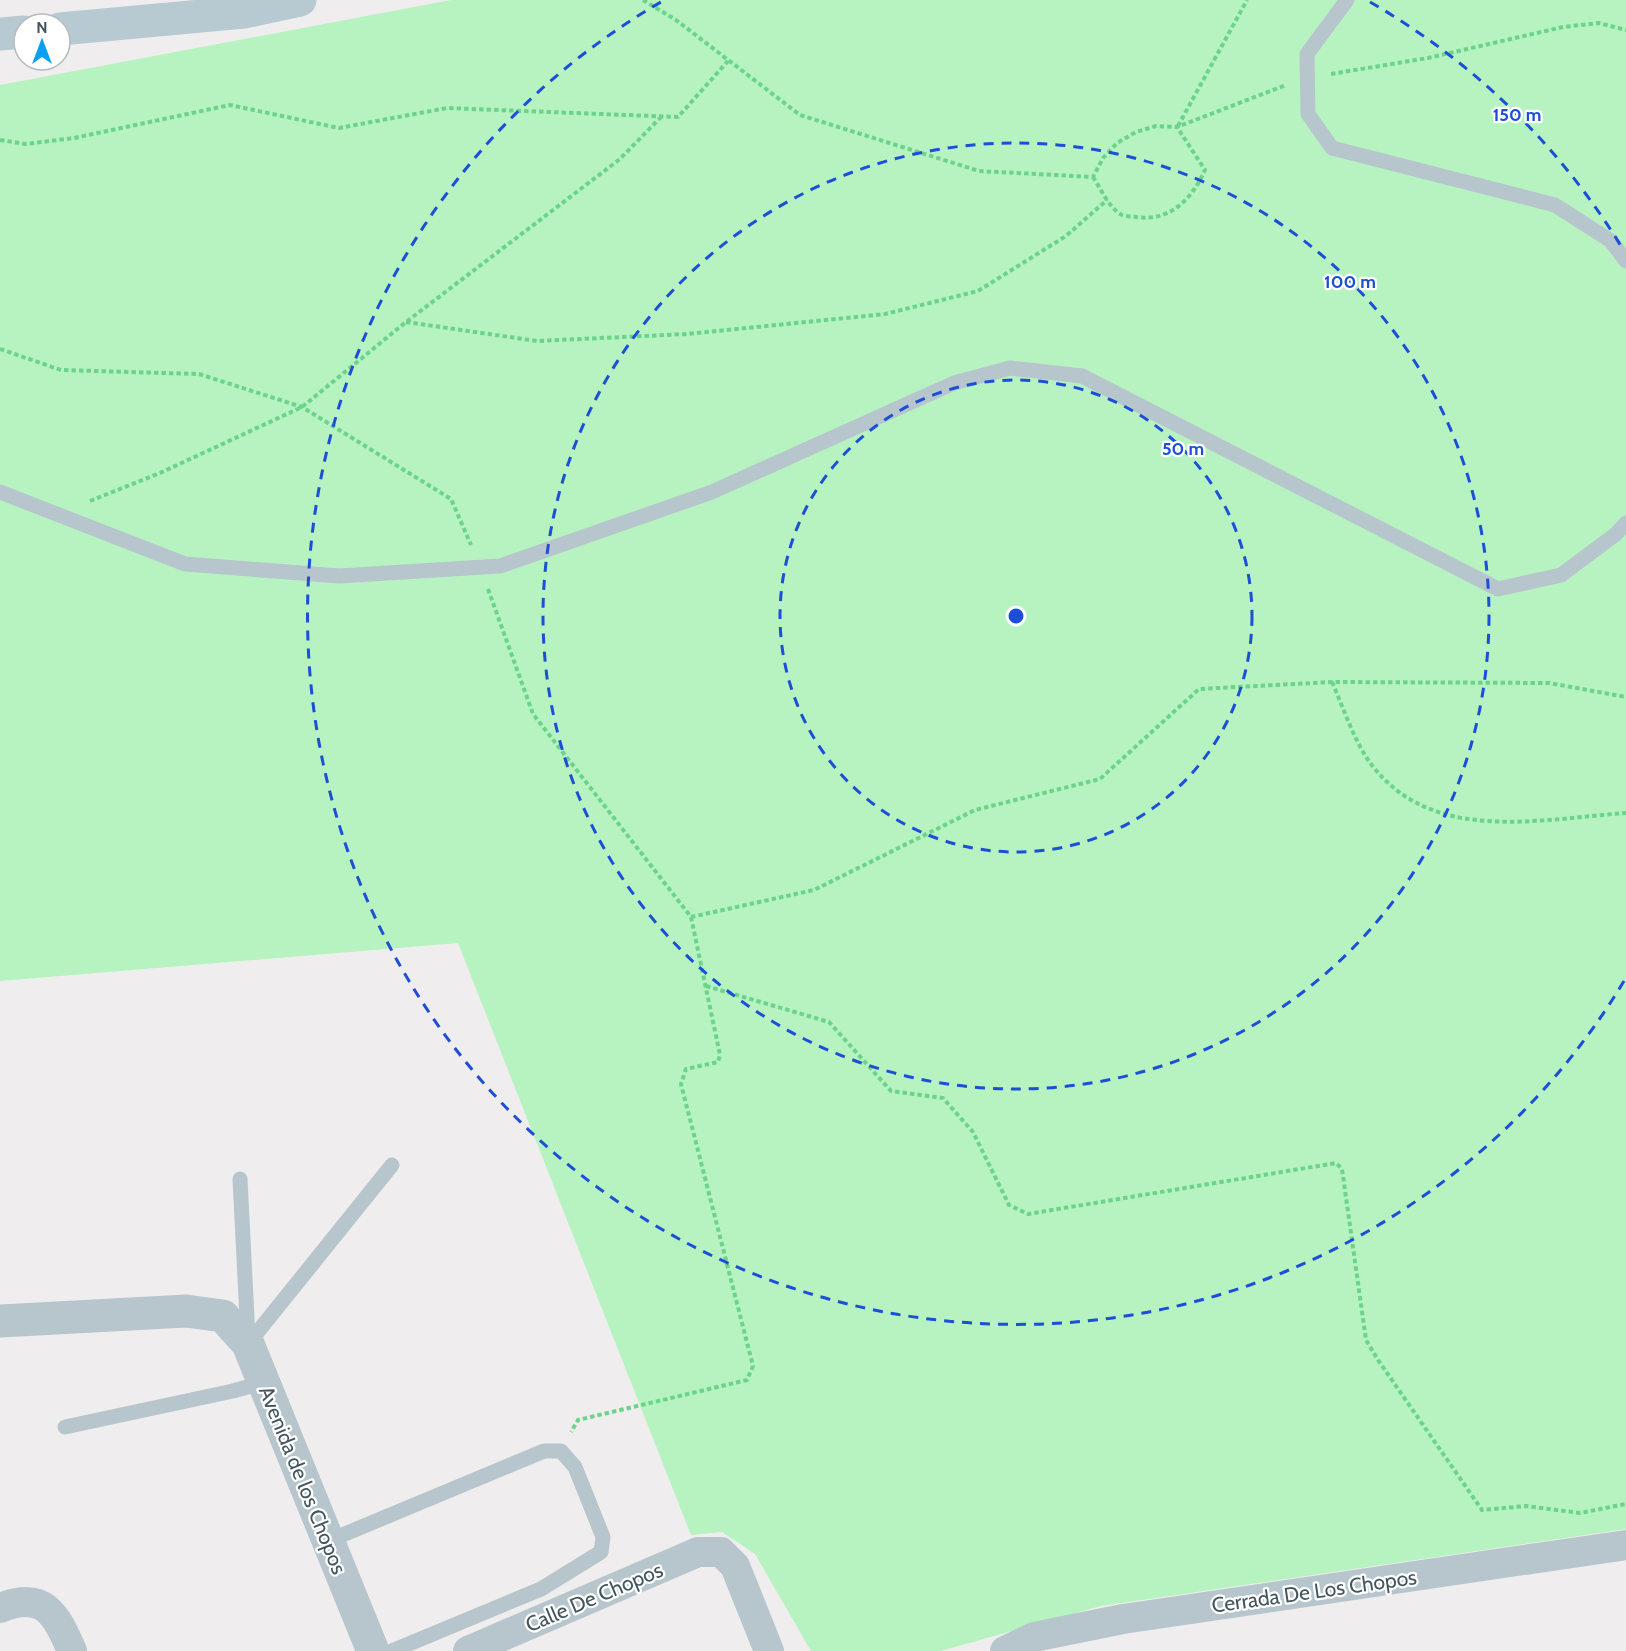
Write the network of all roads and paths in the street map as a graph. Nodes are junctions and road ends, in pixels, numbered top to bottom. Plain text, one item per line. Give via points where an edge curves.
1 (300, 0) edge
2 (644, 0) edge
3 (1247, 0) edge
4 (1347, 0) edge
5 (72, 28) edge
6 (1626, 30) edge
7 (728, 60) junction
8 (1307, 77) junction
9 (662, 116) junction
10 (1177, 127) junction
11 (0, 140) edge
12 (1094, 177) junction
13 (1107, 200) junction
14 (1626, 261) edge
15 (406, 322) junction
16 (0, 492) edge
17 (58, 514) junction
18 (1626, 523) edge
19 (1332, 682) junction
20 (1626, 697) edge
21 (1626, 813) edge
22 (691, 917) dead end
23 (392, 1165) dead end
24 (240, 1179) dead end
25 (0, 1321) edge
26 (248, 1344) junction
27 (264, 1382) junction
28 (65, 1427) dead end
29 (561, 1452) junction
30 (1626, 1504) edge
31 (328, 1541) junction
32 (1626, 1545) edge
33 (0, 1608) edge
34 (72, 1651) edge
35 (373, 1651) edge
36 (392, 1651) edge
37 (468, 1651) edge
38 (769, 1651) edge
39 (1005, 1651) edge

1 - 5 main road via 244,12
2 - 7 path
3 - 10 path
4 - 8 lane via 1307,54
6 - 8 path via 1599,23 1563,27 1428,58
7 - 9 path via 678,117
7 - 12 path via 800,116 979,171
8 - 10 path
8 - 14 lane via 1308,114 1332,148 1555,205 1611,241
9 - 11 path via 447,108 339,128 230,105 74,138 26,144
9 - 15 path via 620,159
10 - 12 path via 1156,126 1117,143 1103,158
10 - 13 path via 1205,170 1196,191 1178,209 1149,219 1122,215
12 - 13 path
13 - 15 path via 1066,236 978,291 885,314 687,334 537,341
15 - 17 path via 302,407
16 - 17 lane
17 - 18 lane via 185,564 339,576 500,566 712,492 954,383 1010,368 1082,376 1498,589 1561,575
19 - 20 path via 1549,684
19 - 21 path via 1370,763 1389,784 1421,807 1466,820 1526,823
19 - 22 path via 1199,689 1100,779 975,810 814,890
23 - 26 lane
24 - 26 lane
25 - 26 street, Avenida de los Chopos via 186,1311 223,1316
26 - 27 street, Avenida de los Chopos
27 - 28 lane
27 - 31 street, Avenida de los Chopos
29 - 30 path via 578,1420 747,1380 753,1366 681,1084 686,1069 718,1062 720,1055 706,986 829,1022 891,1091 943,1098 974,1132 1009,1205 1028,1214 1336,1162 1342,1169 1366,1340 1482,1510 1526,1506 1580,1513
29 - 31 lane via 544,1452
29 - 36 lane via 575,1467 603,1537 601,1552 542,1589
31 - 35 street, Avenida de los Chopos
32 - 39 street, Cerrada De Los Chopos via 1123,1619 1034,1637
33 - 34 street via 15,1602 38,1602 58,1617
37 - 38 street, Calle De Chopos via 698,1552 721,1552 735,1566

